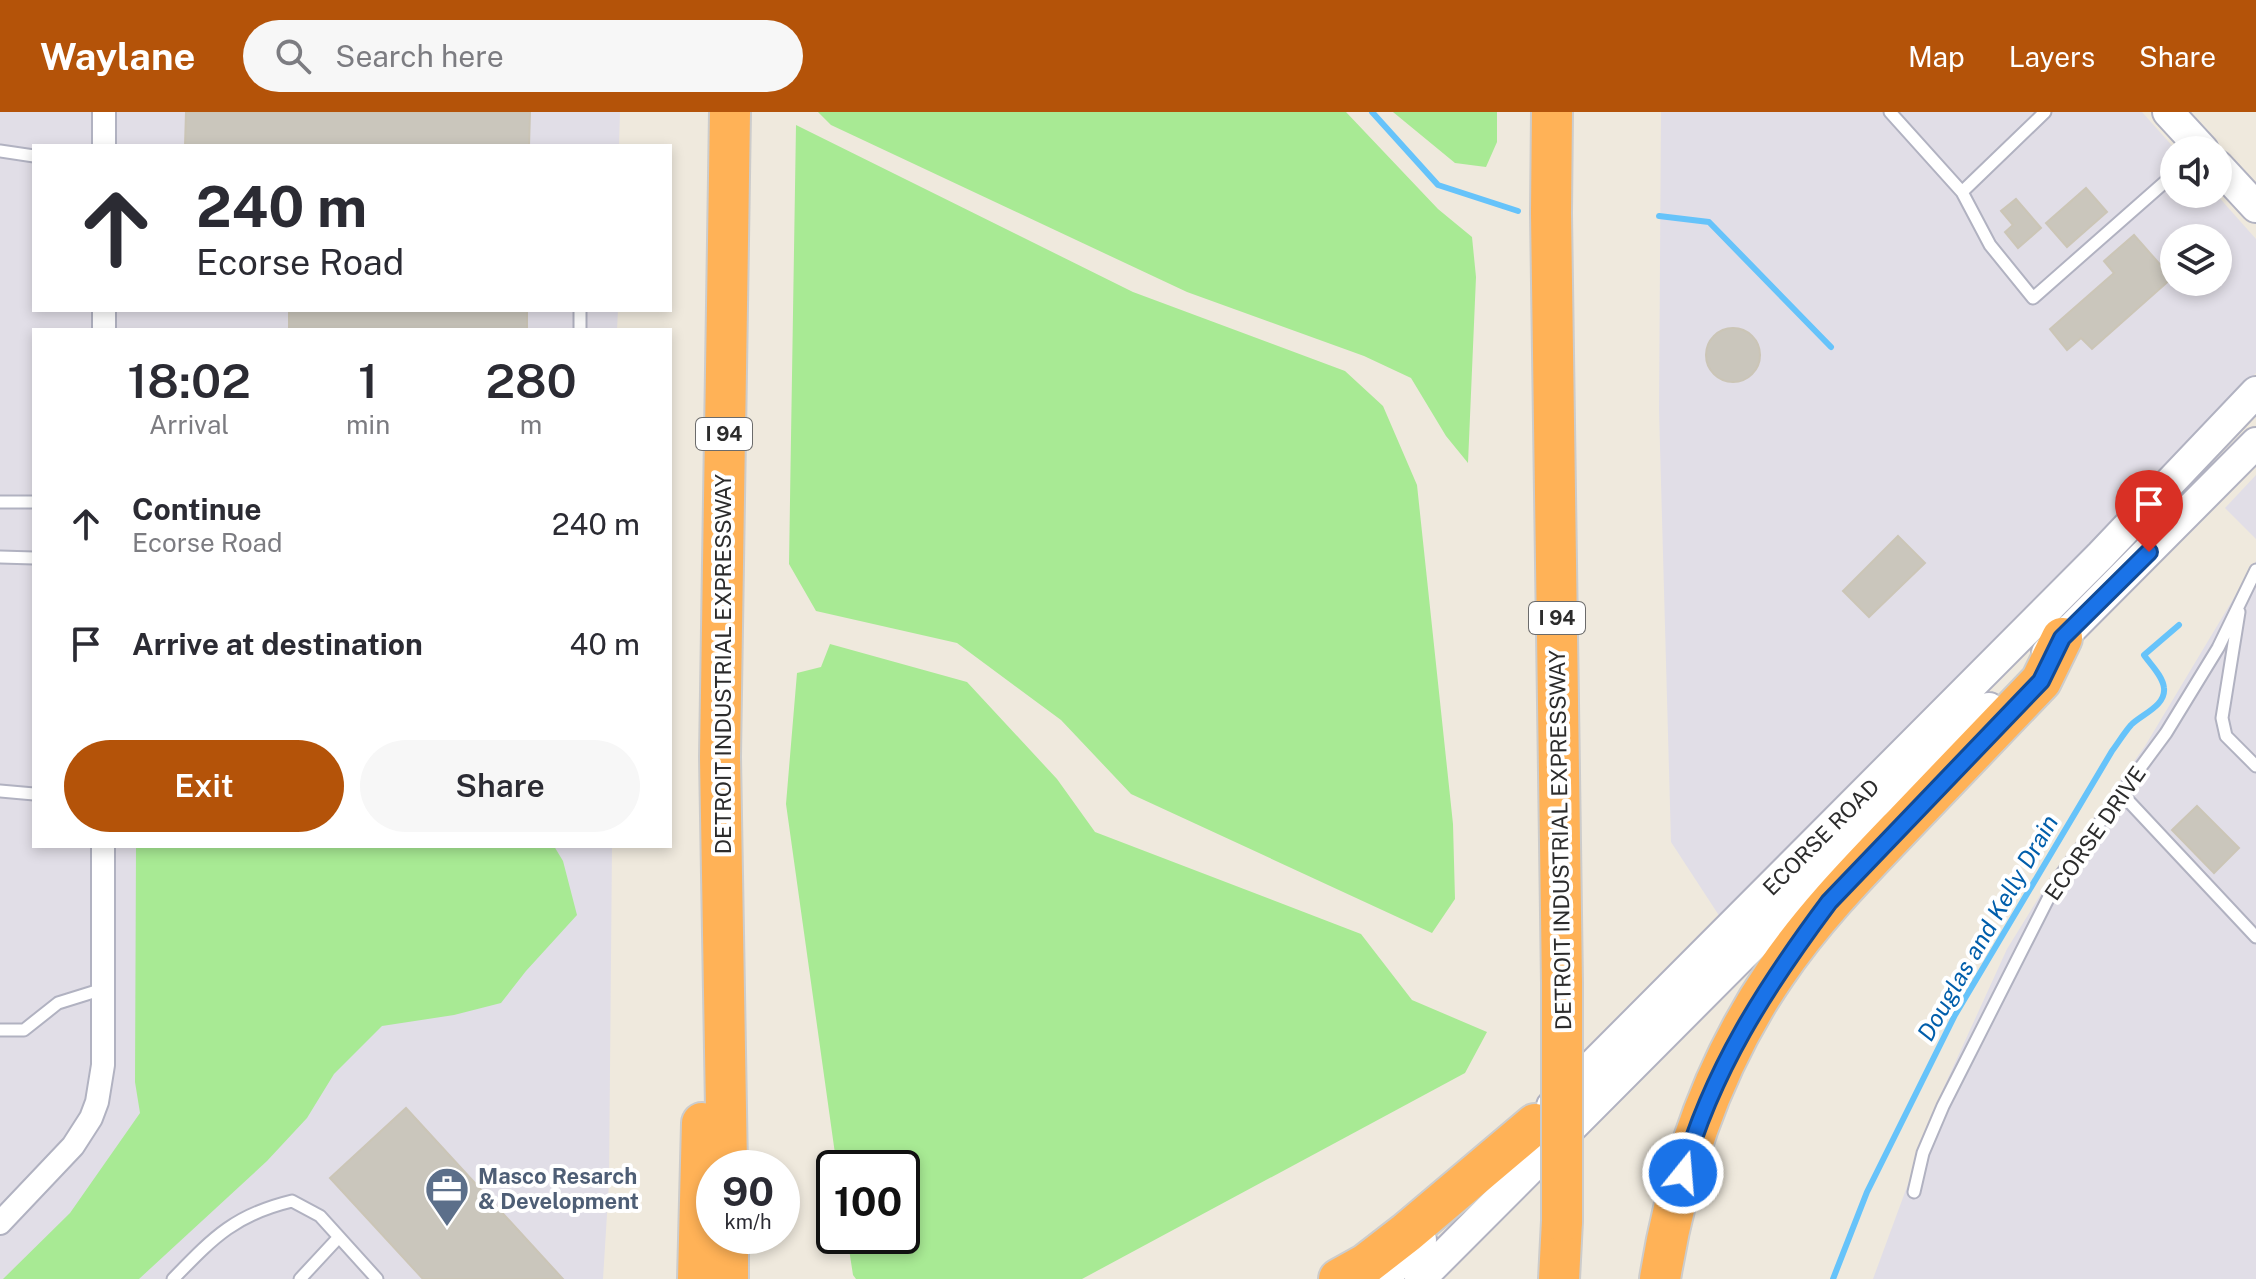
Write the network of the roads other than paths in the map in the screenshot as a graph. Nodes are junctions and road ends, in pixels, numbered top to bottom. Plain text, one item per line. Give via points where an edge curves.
1 (104, 112) edge
2 (730, 112) edge
3 (1552, 112) edge
4 (1890, 112) edge
5 (2168, 112) edge
6 (2041, 113) edge
7 (2190, 136) edge
8 (104, 144) edge
9 (0, 151) edge
10 (32, 156) edge
11 (2232, 182) edge
12 (2160, 186) edge
13 (1962, 192) junction
14 (2256, 207) edge
15 (2256, 392) edge
16 (2256, 443) edge
17 (0, 502) edge
18 (32, 502) edge
19 (0, 557) edge
20 (32, 558) edge
21 (2256, 570) edge
22 (2241, 601) junction
23 (2062, 638) junction
24 (2256, 766) edge
25 (0, 791) edge
26 (2121, 793) junction
27 (32, 794) edge
28 (103, 848) edge
29 (2256, 937) edge
30 (726, 978) junction
31 (103, 989) junction
32 (0, 1030) edge
33 (1535, 1124) junction
34 (727, 1150) edge
35 (1914, 1192) dead end
36 (0, 1223) edge
37 (339, 1237) junction
38 (728, 1254) edge
39 (173, 1279) edge
40 (300, 1279) edge
41 (377, 1279) edge
42 (698, 1279) edge
43 (728, 1279) edge
44 (1339, 1279) edge
45 (1383, 1279) edge
46 (1420, 1279) edge
47 (1559, 1279) edge
48 (1660, 1279) edge

1 - 8 street
2 - 30 highway, DETROIT INDUSTRIAL EXPRESSWAY / I 94 via 720,757
3 - 47 highway, DETROIT INDUSTRIAL EXPRESSWAY / I 94, bridge via 1562,983
4 - 13 lane
5 - 7 main road
6 - 13 lane
9 - 10 lane
11 - 14 main road
12 - 13 lane via 2033,298 1990,245
15 - 33 main road, ECORSE ROAD via 2090,567
16 - 23 main road, ECORSE ROAD
17 - 18 lane
19 - 20 lane
21 - 22 lane, ECORSE DRIVE
22 - 24 lane via 2222,718 2226,736
22 - 26 lane, ECORSE DRIVE via 2166,733
23 - 46 main road, ECORSE ROAD
23 - 48 highway via 2041,681 1829,902 1774,975 1730,1053 1691,1145
25 - 27 lane
26 - 29 lane
26 - 35 lane, ECORSE DRIVE via 2058,879 1997,995 1933,1129
28 - 31 street
30 - 34 highway, DETROIT INDUSTRIAL EXPRESSWAY / I 94
30 - 42 highway via 703,1068
31 - 32 lane via 58,1003 24,1030
31 - 36 street via 102,1081 91,1118 60,1162
33 - 44 highway via 1406,1233
33 - 45 main road, ECORSE ROAD
37 - 39 lane via 320,1216 292,1201 259,1209 222,1231
37 - 40 lane
37 - 41 lane
38 - 43 highway

